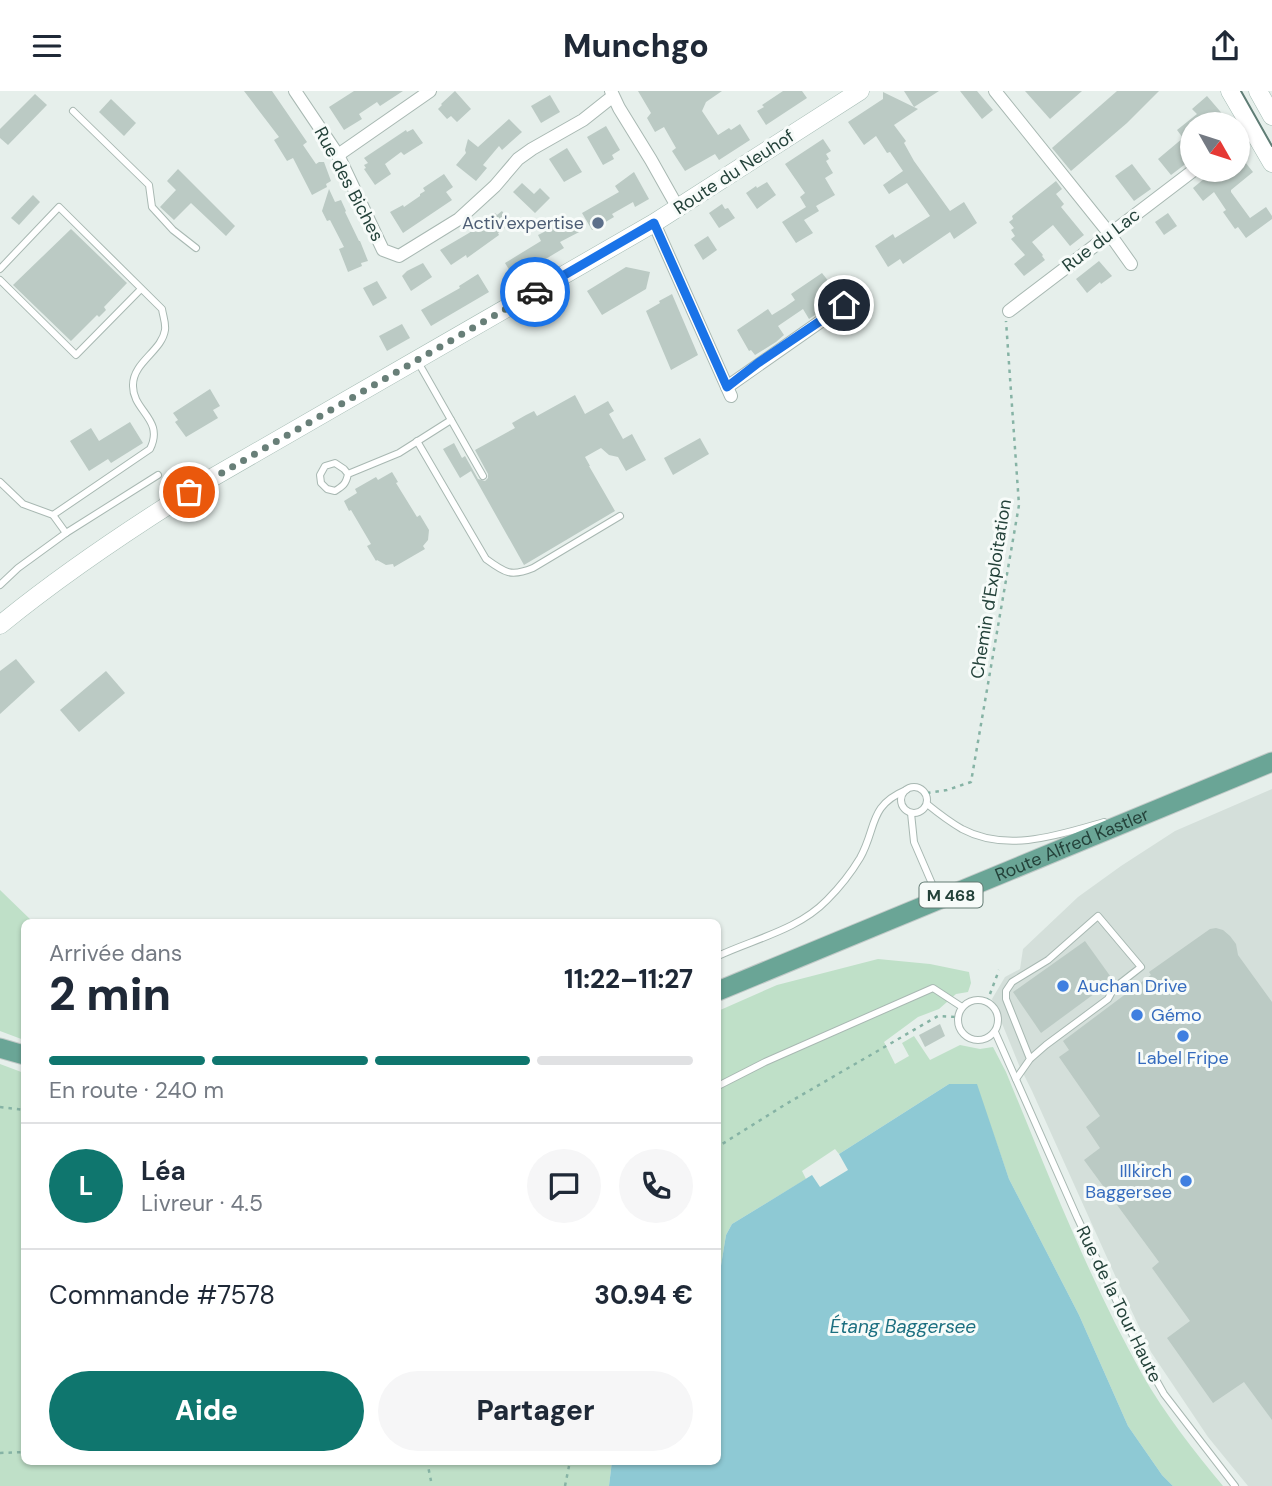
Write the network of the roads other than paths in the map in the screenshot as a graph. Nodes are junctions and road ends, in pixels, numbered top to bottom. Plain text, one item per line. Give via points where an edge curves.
1 (295, 91) edge
2 (430, 91) edge
3 (860, 91) edge
4 (995, 91) edge
5 (1230, 91) edge
6 (1258, 91) edge
7 (612, 94) edge
8 (73, 111) dead end
9 (1237, 112) edge
10 (1272, 116) edge
11 (1250, 139) edge
12 (338, 155) junction
13 (1272, 163) edge
14 (1180, 180) edge
15 (678, 208) junction
16 (654, 223) junction
17 (1109, 233) junction
18 (195, 248) dead end
19 (1131, 264) dead end
20 (0, 269) edge
21 (0, 280) edge
22 (141, 289) junction
23 (844, 305) dead end
24 (1009, 311) road end
25 (417, 360) junction
26 (451, 420) junction
27 (417, 441) junction
28 (348, 474) junction
29 (158, 475) dead end
30 (483, 476) dead end
31 (0, 482) edge
32 (54, 515) junction
33 (620, 516) dead end
34 (66, 533) junction
35 (0, 585) edge
36 (0, 625) edge
37 (1272, 762) edge
38 (905, 790) junction
39 (1183, 799) junction
40 (927, 804) junction
41 (911, 813) junction
42 (933, 886) dead end
43 (721, 955) edge
44 (721, 990) edge
45 (962, 1007) junction
46 (995, 1032) junction
47 (0, 1048) edge
48 (21, 1054) edge
49 (0, 1059) edge
50 (1030, 1059) junction
51 (21, 1064) edge
52 (1016, 1079) junction
53 (721, 1084) edge
54 (1235, 1486) edge

1 - 12 street, Rue des Biches
2 - 12 street
3 - 15 street, Route du Neuhof
4 - 17 street
5 - 9 street
6 - 10 street
7 - 12 street, Rue des Biches via 583,120 518,159 459,219 399,256 383,250
7 - 15 street
8 - 18 lane via 149,185 152,207
11 - 13 street
14 - 17 street, Rue du Lac
15 - 16 street, Route du Neuhof
16 - 23 street via 729,391 758,363
16 - 25 street, Route du Neuhof
17 - 19 street
17 - 24 street, Rue du Lac
20 - 22 lane via 59,207
21 - 22 lane via 76,355
22 - 32 lane via 162,309 165,323 165,333 136,370 132,385 152,422 154,442
25 - 26 lane
25 - 36 street, Route du Neuhof via 148,517
26 - 27 lane
26 - 30 lane
27 - 28 lane
27 - 33 lane via 486,559 502,571 517,574 533,568
28 - 28 lane via 335,463 325,466 321,483 335,491 344,486
29 - 34 lane
31 - 32 lane via 23,504
32 - 34 lane
34 - 35 lane
37 - 39 main road, Route Alfred Kastler / M 468
38 - 40 lane via 917,787 926,793
38 - 41 lane via 902,805
38 - 43 lane via 890,797 876,814 861,856 825,903 797,923
39 - 40 lane via 1065,834 1020,842 964,830
39 - 44 main road, Route Alfred Kastler / M 468
40 - 41 lane via 923,811
41 - 42 lane via 914,842
45 - 46 lane, Rue de la Tour Haute via 974,1000 987,1002 997,1011
45 - 46 lane via 957,1017 960,1031 971,1039 984,1040
45 - 53 lane via 933,988
46 - 52 lane, Rue de la Tour Haute
47 - 48 main road
49 - 51 main road
50 - 50 lane via 1141,968 1098,916 1006,991
50 - 52 lane
52 - 54 lane, Rue de la Tour Haute via 1141,1353 1164,1394

